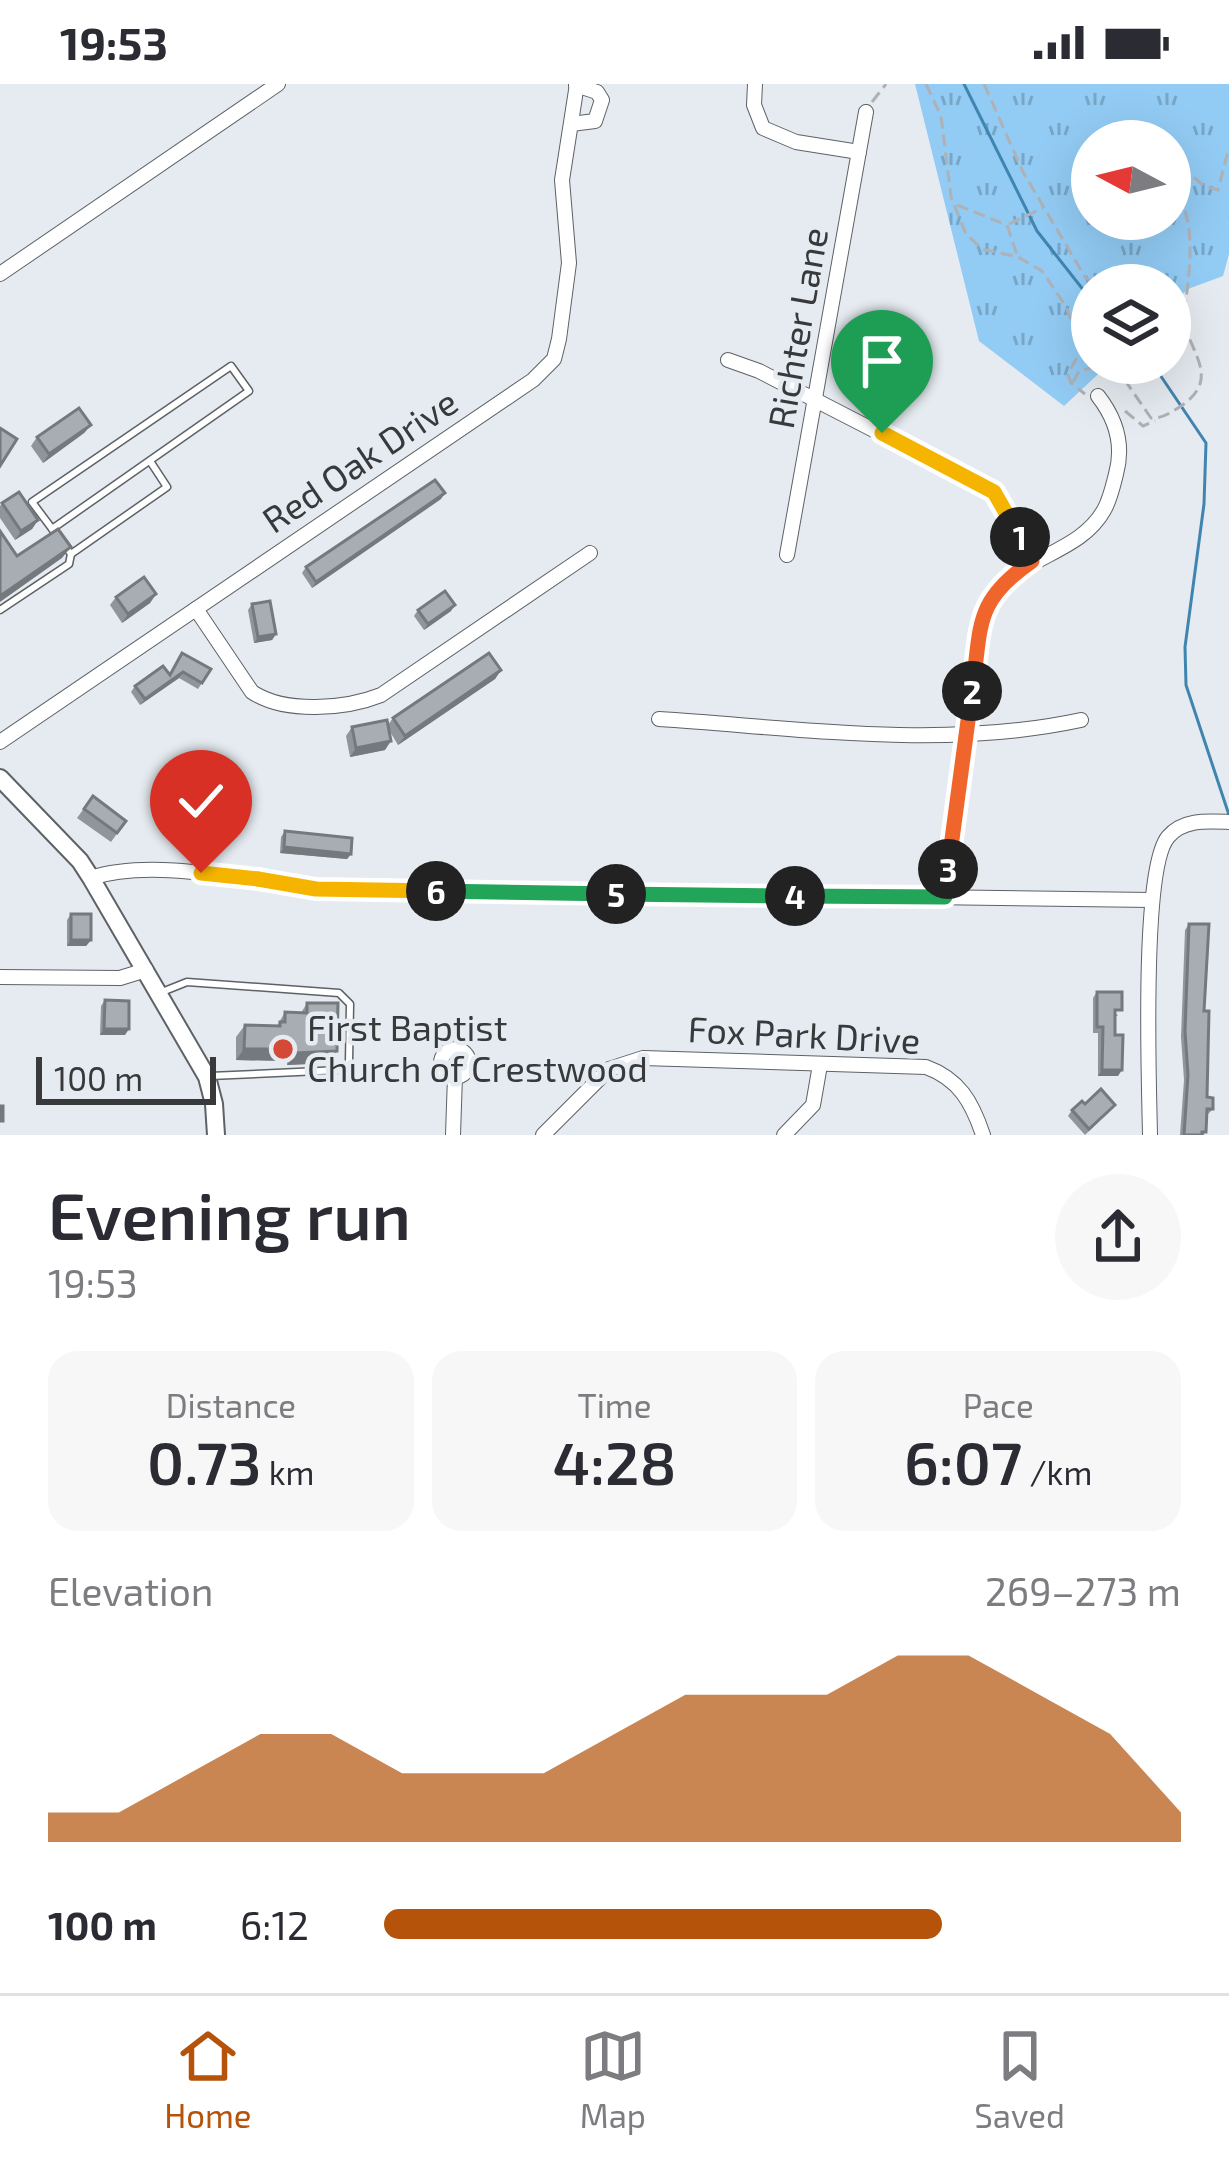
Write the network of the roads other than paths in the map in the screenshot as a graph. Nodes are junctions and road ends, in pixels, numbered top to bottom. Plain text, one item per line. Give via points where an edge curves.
1 (278, 84) edge
2 (576, 84) edge
3 (754, 84) edge
4 (866, 112) road end
5 (571, 124) junction
6 (859, 152) junction
7 (0, 274) edge
8 (728, 360) dead end
9 (1098, 396) road end
10 (816, 403) junction
11 (150, 460) junction
12 (52, 529) junction
13 (590, 553) dead end
14 (71, 554) junction
15 (787, 555) dead end
16 (1032, 561) junction
17 (196, 609) junction
18 (0, 610) edge
19 (659, 718) dead end
20 (1081, 720) dead end
21 (964, 735) junction
22 (0, 742) edge
23 (0, 778) edge
24 (1226, 822) edge
25 (91, 878) junction
26 (945, 897) junction
27 (1153, 900) junction
28 (146, 970) junction
29 (0, 976) edge
30 (159, 993) junction
31 (820, 1065) junction
32 (454, 1076) dead end
33 (207, 1077) junction
34 (1148, 1134) edge
35 (216, 1135) edge
36 (453, 1135) edge
37 (543, 1135) edge
38 (784, 1135) edge
39 (982, 1135) edge

1 - 7 street
2 - 5 street, Red Oak Drive
2 - 5 street, Red Oak Drive via 597,92 601,110 595,122
3 - 6 street via 763,128
4 - 6 street, Richter Lane
5 - 17 street, Red Oak Drive via 562,180 568,263 554,358
6 - 10 street, Richter Lane
8 - 10 street
9 - 16 street via 1117,428 1120,460 1105,508 1076,539
10 - 15 street, Richter Lane
10 - 16 street via 994,492
11 - 12 lane
11 - 12 lane via 249,391 231,366 32,502
11 - 14 lane via 167,487
12 - 14 lane
13 - 17 street via 361,703 261,698
14 - 18 lane via 69,564
16 - 21 street via 1002,582 984,611
17 - 22 street, Red Oak Drive
19 - 21 street via 796,732
20 - 21 street
21 - 26 street
23 - 25 street
24 - 27 street via 1181,826 1169,836
25 - 26 street via 201,873 316,889
25 - 28 street
26 - 27 street
27 - 34 street
28 - 29 street via 120,978
28 - 30 street
30 - 33 street
30 - 33 lane via 187,982 339,993 350,1004 349,1063 341,1070
31 - 37 street, Fox Park Drive via 625,1062
31 - 38 street via 813,1105
31 - 39 street, Fox Park Drive via 903,1064 947,1075
32 - 36 street
33 - 35 street

